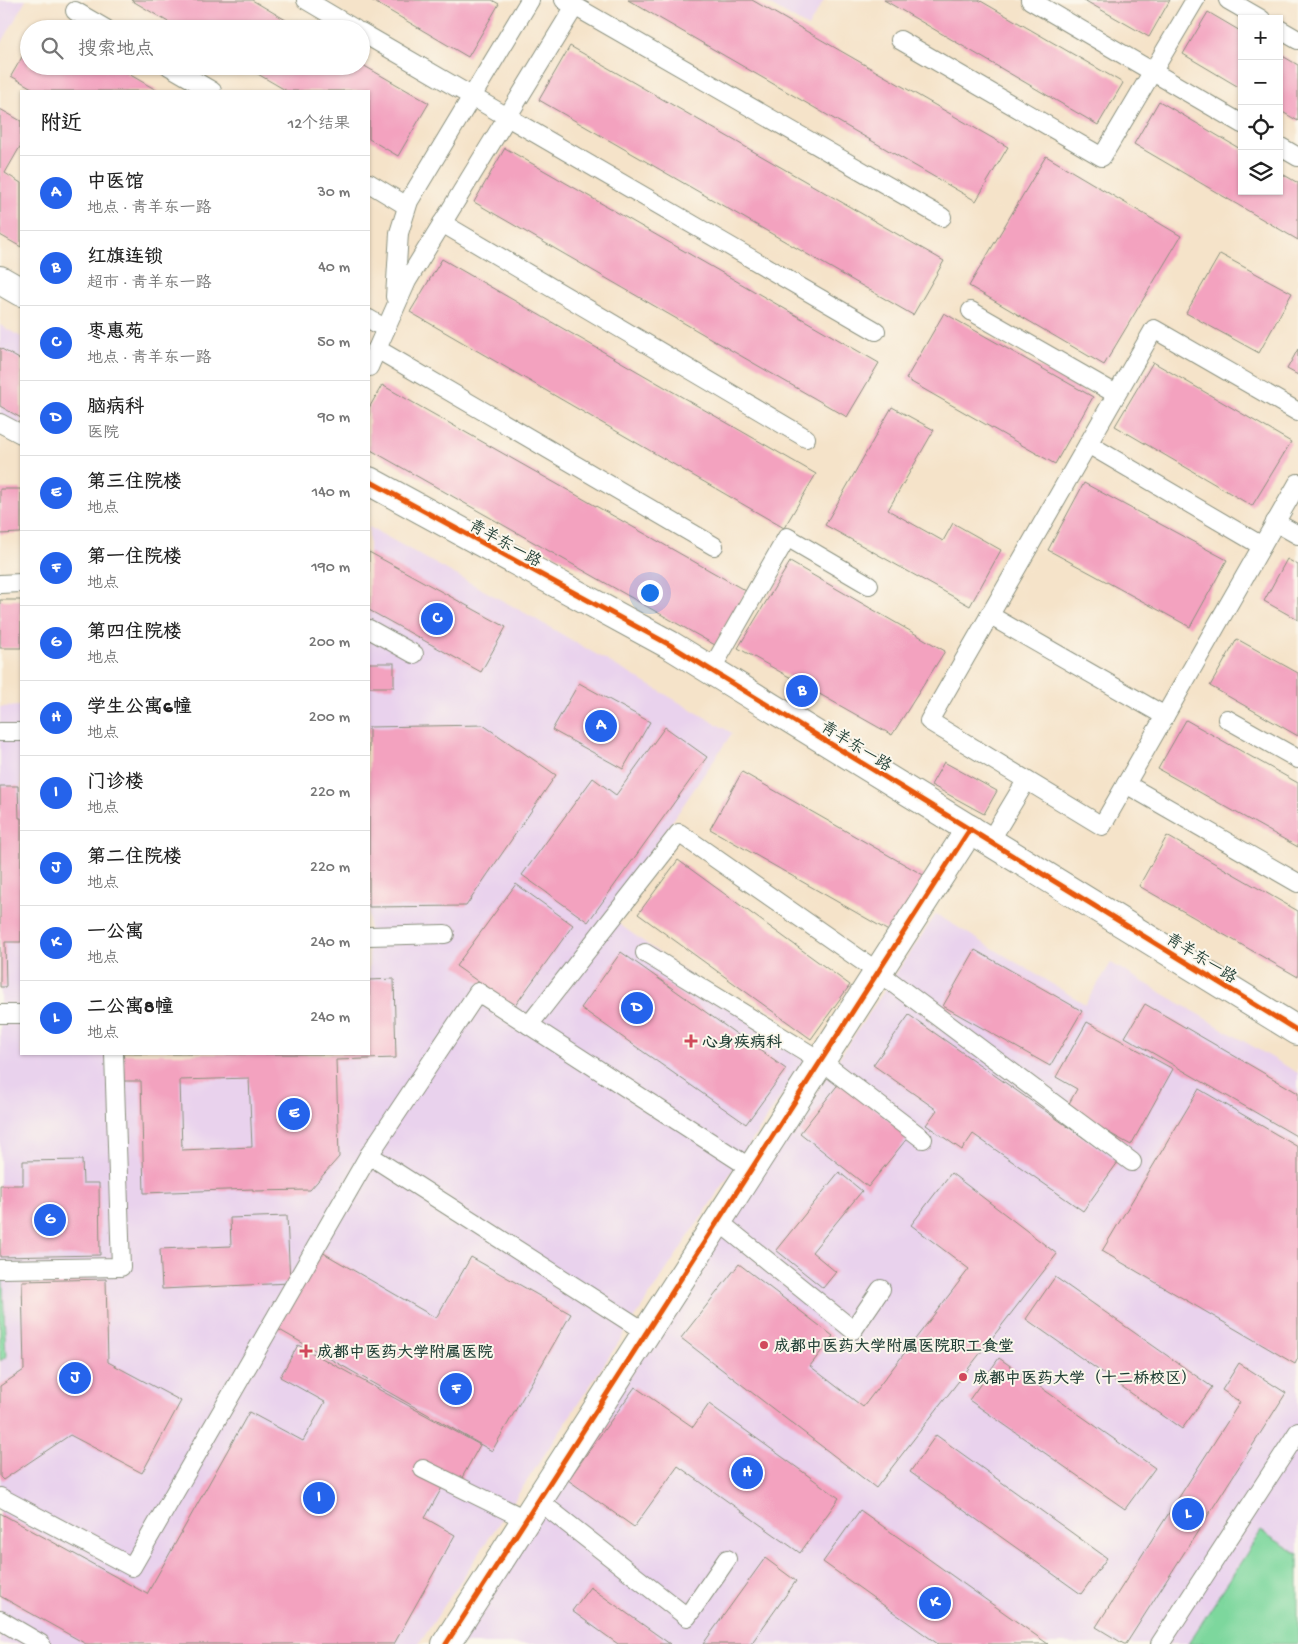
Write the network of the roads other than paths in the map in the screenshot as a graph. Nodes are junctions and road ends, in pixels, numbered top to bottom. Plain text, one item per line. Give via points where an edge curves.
1 (306, 0) edge
2 (530, 0) edge
3 (1030, 0) edge
4 (1195, 0) edge
5 (1228, 0) edge
6 (570, 3) edge
7 (75, 11) dead end
8 (1254, 15) edge
9 (90, 20) edge
10 (340, 20) edge
11 (1283, 31) edge
12 (370, 37) edge
13 (900, 40) dead end
14 (1298, 40) edge
15 (1152, 72) junction
16 (185, 75) edge
17 (210, 90) edge
18 (472, 97) junction
19 (507, 116) junction
20 (1238, 122) edge
21 (1283, 148) edge
22 (1298, 157) edge
23 (370, 184) edge
24 (407, 206) junction
25 (942, 217) dead end
26 (442, 223) junction
27 (0, 280) edge
28 (20, 291) edge
29 (394, 309) junction
30 (971, 311) dead end
31 (370, 320) edge
32 (386, 329) junction
33 (876, 331) dead end
34 (377, 349) junction
35 (370, 365) edge
36 (1116, 394) junction
37 (1298, 412) edge
38 (0, 423) edge
39 (20, 433) edge
40 (806, 438) dead end
41 (1088, 444) junction
42 (370, 482) edge
43 (1298, 483) edge
44 (1275, 522) junction
45 (1298, 535) edge
46 (714, 546) dead end
47 (1262, 546) junction
48 (20, 583) edge
49 (0, 584) edge
50 (869, 585) dead end
51 (989, 615) junction
52 (370, 630) edge
53 (414, 654) dead end
54 (711, 670) junction
55 (1165, 716) junction
56 (1227, 719) dead end
57 (0, 732) edge
58 (20, 732) edge
59 (1298, 759) edge
60 (1026, 781) junction
61 (1126, 784) junction
62 (980, 835) junction
63 (1298, 883) edge
64 (445, 934) dead end
65 (370, 936) edge
66 (645, 953) dead end
67 (878, 972) junction
68 (0, 1014) edge
69 (20, 1014) edge
70 (529, 1025) junction
71 (1298, 1030) edge
72 (114, 1055) edge
73 (821, 1061) junction
74 (923, 1139) dead end
75 (369, 1155) junction
76 (1132, 1162) dead end
77 (752, 1169) junction
78 (718, 1221) junction
79 (0, 1269) edge
80 (882, 1289) dead end
81 (647, 1333) junction
82 (1298, 1432) edge
83 (423, 1469) dead end
84 (0, 1497) edge
85 (533, 1510) junction
86 (727, 1559) dead end
87 (0, 1620) edge
88 (41, 1644) edge
89 (446, 1644) edge
90 (1160, 1644) edge

1 - 10 lane
2 - 18 lane
3 - 15 lane
4 - 15 lane
5 - 8 lane
6 - 19 lane
6 - 25 lane
7 - 9 lane
11 - 14 lane
12 - 18 lane
13 - 15 lane via 1102,157
15 - 20 lane
16 - 17 lane
18 - 19 lane
18 - 24 lane
19 - 26 lane
19 - 33 lane
21 - 22 lane
23 - 24 lane
24 - 29 lane via 399,233
26 - 29 lane
26 - 40 lane
27 - 28 street
29 - 32 lane
30 - 36 lane
31 - 32 lane
32 - 34 lane
34 - 35 lane
34 - 46 lane
36 - 37 lane via 1154,329
36 - 41 lane
38 - 39 lane
41 - 47 lane
41 - 51 lane
42 - 54 street, 青羊东一路
43 - 44 lane
44 - 45 lane
44 - 47 lane
47 - 55 lane
48 - 49 lane
50 - 54 lane via 787,537
51 - 55 lane
51 - 60 lane via 928,721
52 - 53 lane
54 - 62 street, 青羊东一路
55 - 61 lane
56 - 59 lane
57 - 58 lane
60 - 61 lane via 1102,826
60 - 62 lane
61 - 63 lane
62 - 67 street
62 - 71 street, 青羊东一路
64 - 65 lane
66 - 73 lane
67 - 70 lane via 679,833
67 - 73 street
67 - 76 lane
68 - 69 lane
70 - 75 lane via 478,992
70 - 77 lane
72 - 79 lane via 121,1267
73 - 74 lane
73 - 77 street
75 - 81 lane
75 - 84 lane via 132,1567
77 - 78 street
78 - 80 lane via 853,1330
78 - 81 street
81 - 85 street
82 - 90 lane
83 - 85 lane
85 - 86 lane via 687,1617
85 - 89 street
87 - 88 lane

